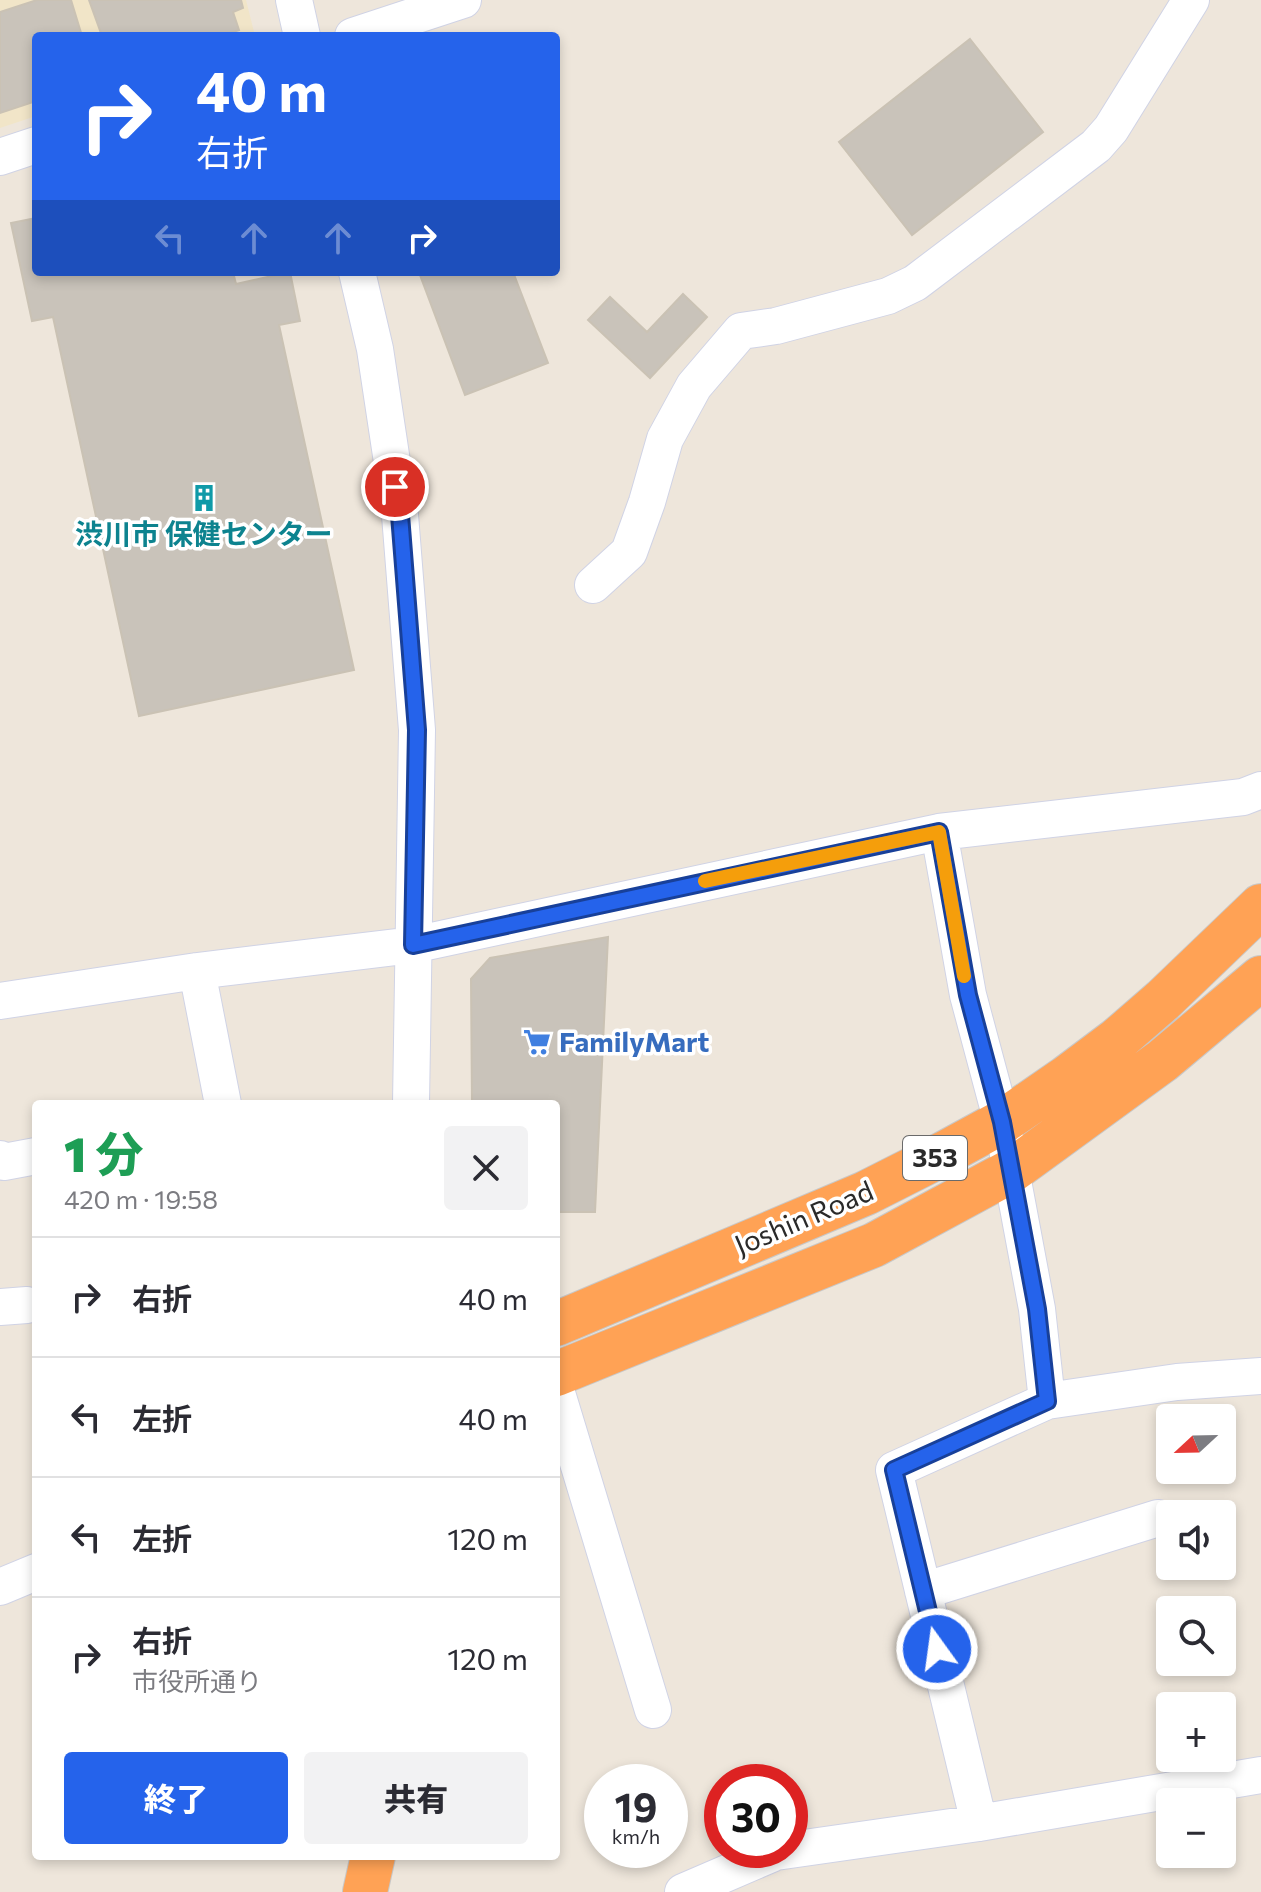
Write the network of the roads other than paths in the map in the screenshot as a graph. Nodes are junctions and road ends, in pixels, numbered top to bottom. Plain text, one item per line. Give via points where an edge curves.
1 (294, 0) edge
2 (463, 0) edge
3 (1191, 0) edge
4 (301, 32) edge
5 (365, 32) edge
6 (32, 146) edge
7 (0, 157) edge
8 (358, 276) edge
9 (593, 585) dead end
10 (1261, 790) edge
11 (939, 832) junction
12 (1261, 906) edge
13 (413, 945) junction
14 (197, 971) junction
15 (1261, 978) edge
16 (0, 1001) edge
17 (222, 1100) edge
18 (411, 1100) edge
19 (1002, 1122) junction
20 (32, 1157) edge
21 (0, 1159) edge
22 (1011, 1171) junction
23 (560, 1322) edge
24 (560, 1372) edge
25 (1261, 1376) edge
26 (1047, 1401) junction
27 (560, 1403) edge
28 (1156, 1519) edge
29 (32, 1574) edge
30 (0, 1587) edge
31 (923, 1591) junction
32 (653, 1710) dead end
33 (1261, 1775) edge
34 (979, 1823) junction
35 (808, 1847) edge
36 (372, 1860) edge
37 (739, 1868) edge
38 (769, 1868) edge
39 (365, 1892) edge
40 (683, 1892) edge
41 (758, 1892) edge

1 - 4 street
2 - 5 street
3 - 9 street via 1096,146 915,283 888,296 741,331 694,386 665,439 629,552
6 - 7 street
8 - 13 street via 375,349 400,515 417,730
10 - 11 street via 1243,797
11 - 13 street
11 - 19 street via 968,995
12 - 19 highway, Joshin Road / 353 via 1118,1039
13 - 14 street
13 - 18 street
14 - 16 street
14 - 17 street
15 - 22 highway, Joshin Road / 353 via 1162,1061
19 - 22 street
19 - 23 highway, Joshin Road / 353 via 866,1193
20 - 21 street
22 - 24 highway, Joshin Road / 353 via 874,1245
22 - 26 street via 1037,1309
25 - 26 street
26 - 31 street via 894,1470
27 - 32 street
28 - 31 street
29 - 30 street
31 - 34 street
33 - 34 street
34 - 35 street
36 - 39 highway
37 - 40 street
38 - 41 street

